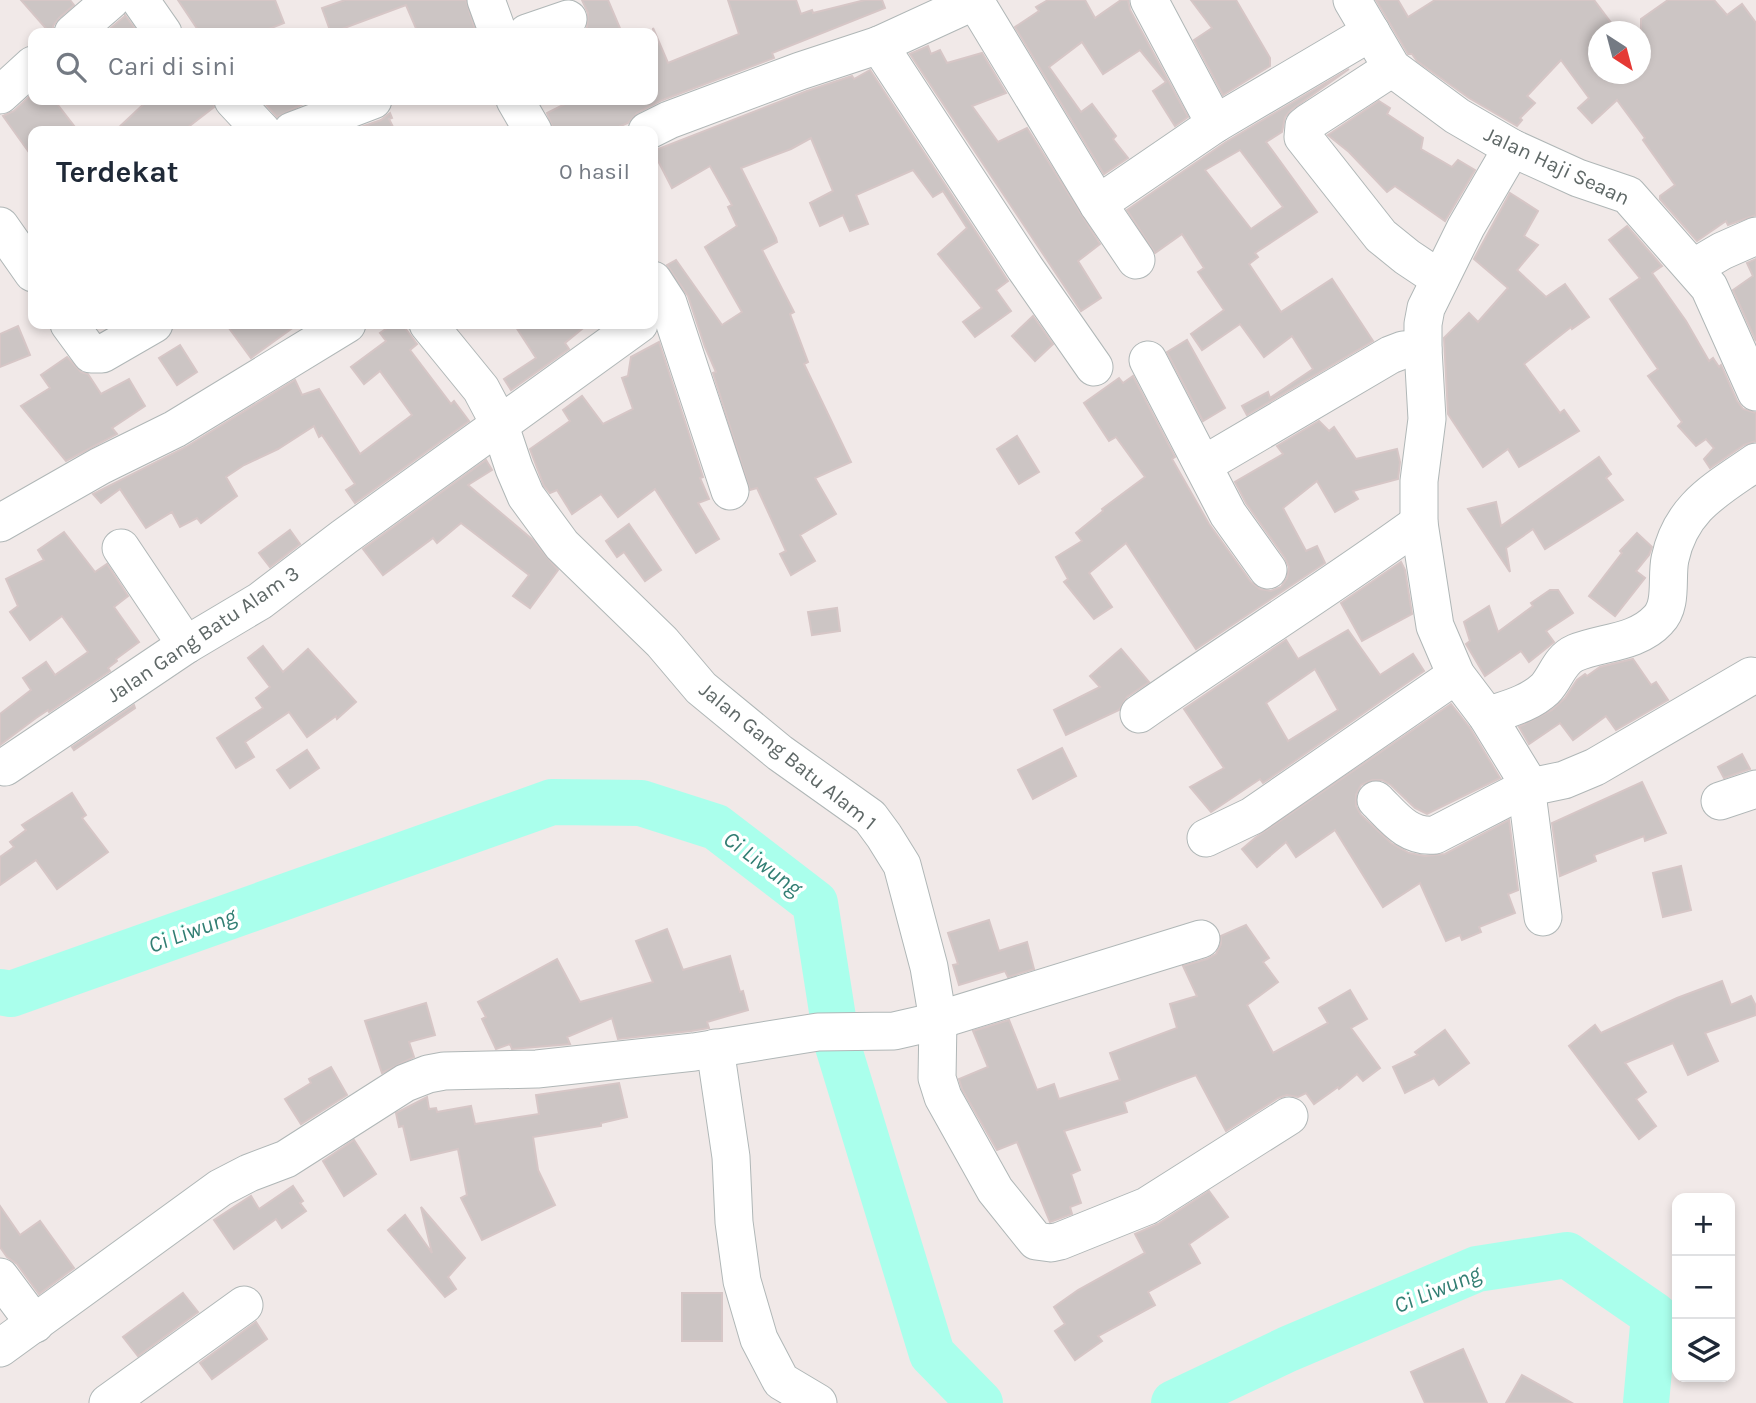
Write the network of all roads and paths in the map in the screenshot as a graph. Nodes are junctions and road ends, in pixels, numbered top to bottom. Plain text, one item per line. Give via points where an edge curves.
1 (111, 0) edge
2 (141, 0) edge
3 (485, 0) edge
4 (976, 0) edge
5 (1149, 0) edge
6 (1352, 0) edge
7 (568, 19) dead end
8 (898, 25) edge
9 (79, 28) edge
10 (160, 28) edge
11 (496, 28) edge
12 (542, 28) edge
13 (1371, 32) junction
14 (1392, 68) junction
15 (28, 70) edge
16 (0, 95) edge
17 (238, 105) edge
18 (360, 105) edge
19 (518, 105) edge
20 (1215, 124) junction
21 (257, 126) edge
22 (305, 126) edge
23 (530, 126) edge
24 (657, 126) edge
25 (1512, 148) junction
26 (1098, 204) junction
27 (0, 226) edge
28 (1756, 236) edge
29 (1136, 260) dead end
30 (28, 266) edge
31 (1693, 268) junction
32 (1440, 279) junction
33 (658, 317) edge
34 (73, 329) edge
35 (145, 329) edge
36 (339, 329) edge
37 (432, 329) edge
38 (622, 329) edge
39 (1423, 349) junction
40 (1148, 360) dead end
41 (1094, 367) dead end
42 (1756, 391) edge
43 (499, 423) junction
44 (1756, 462) edge
45 (1203, 465) junction
46 (730, 491) dead end
47 (0, 523) edge
48 (1419, 523) junction
49 (121, 548) dead end
50 (1268, 570) dead end
51 (186, 645) junction
52 (1455, 675) junction
53 (1751, 676) dead end
54 (1139, 714) dead end
55 (1487, 716) junction
56 (5, 767) dead end
57 (1526, 788) junction
58 (1756, 789) edge
59 (1376, 800) dead end
60 (1720, 801) dead end
61 (1206, 838) dead end
62 (1543, 917) dead end
63 (1200, 939) dead end
64 (938, 1020) junction
65 (715, 1048) junction
66 (1289, 1116) dead end
67 (0, 1277) edge
68 (244, 1305) dead end
69 (35, 1324) junction
70 (0, 1348) edge
71 (108, 1403) edge
72 (818, 1403) edge

1 - 9 street
2 - 10 street
3 - 11 street
4 - 8 street
4 - 26 street
5 - 20 street
6 - 13 street, Jalan Haji Seaan
7 - 12 street
8 - 24 street via 800,71
8 - 41 street via 1025,268
13 - 14 street, Jalan Haji Seaan
13 - 20 street
14 - 25 street, Jalan Haji Seaan via 1457,116
14 - 32 street via 1309,121 1303,138 1381,236
15 - 16 street
17 - 21 street
18 - 22 street
19 - 23 street
20 - 26 street
25 - 31 street, Jalan Haji Seaan via 1628,195
25 - 32 street
26 - 29 street
27 - 30 street
28 - 31 street
31 - 42 street, Jalan Haji Seaan via 1709,287
32 - 39 street via 1426,308
33 - 46 street
34 - 35 street via 96,355
36 - 47 street via 175,429
37 - 43 street, Jalan Gang Batu Alam 1 via 481,389
38 - 43 street, Jalan Gang Batu Alam 3
39 - 45 street via 1390,355
39 - 48 street via 1427,419
40 - 45 street
43 - 51 street, Jalan Gang Batu Alam 3 via 260,601
43 - 64 street, Jalan Gang Batu Alam 1 via 526,496 577,561 662,642 701,688 780,753 870,817 884,836 902,865
44 - 55 street via 1700,502 1682,526 1670,558 1666,608 1659,620 1625,640 1574,654 1563,661 1540,694
45 - 50 street via 1228,514
48 - 52 street via 1435,626
48 - 54 street
49 - 51 street
51 - 56 street, Jalan Gang Batu Alam 3
52 - 55 street
52 - 61 street via 1252,816
53 - 57 street via 1595,767
55 - 57 street via 1525,778
57 - 59 street via 1435,835 1407,830
57 - 62 street
58 - 60 street
63 - 64 street
64 - 65 street via 894,1031 818,1032
64 - 66 street, Jalan Gang Batu Alam 1 via 937,1078 943,1097 995,1190 1042,1243 1060,1241 1147,1206
65 - 69 street via 537,1069 444,1071 405,1083 286,1158 220,1188
65 - 72 street via 746,1292 760,1339 781,1381
67 - 69 street
68 - 71 street
69 - 70 street

